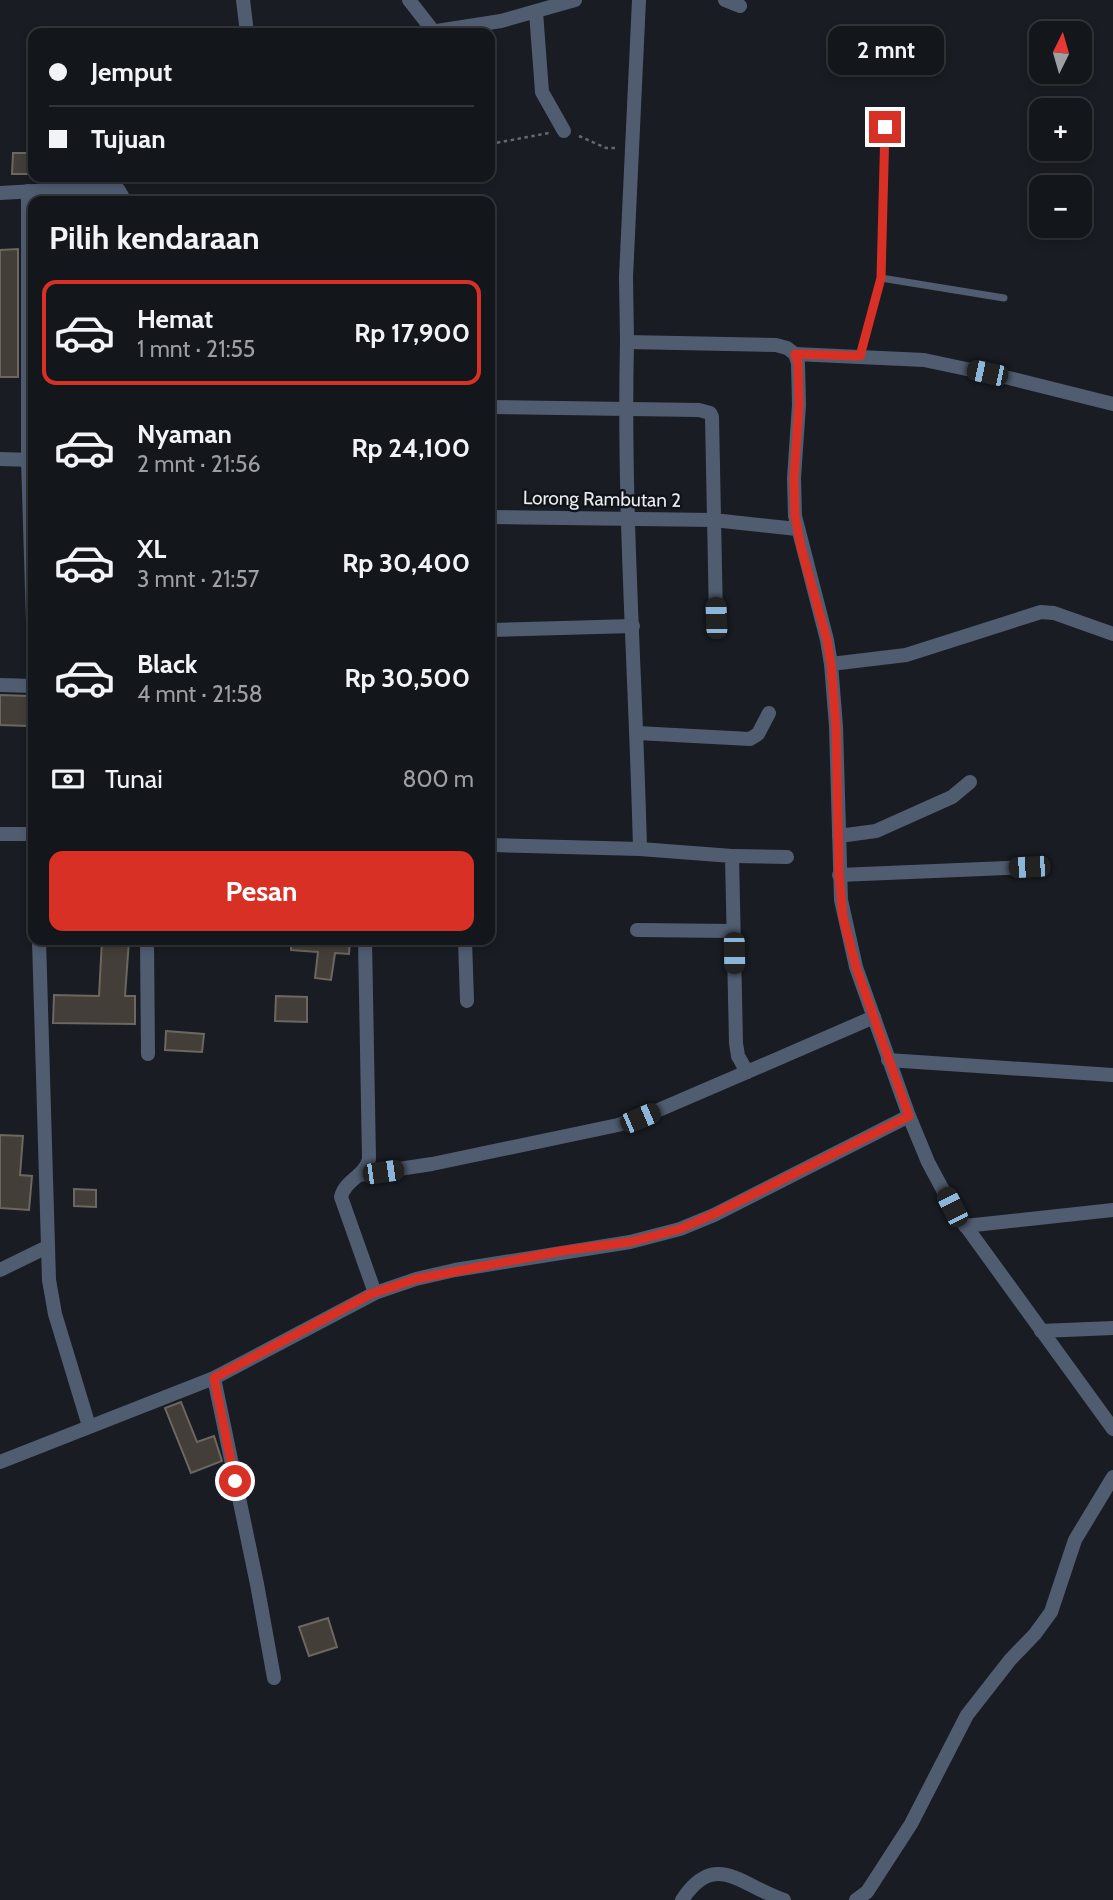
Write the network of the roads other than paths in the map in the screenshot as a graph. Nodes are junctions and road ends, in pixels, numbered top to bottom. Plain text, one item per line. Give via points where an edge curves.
1 (243, 0) edge
2 (409, 0) edge
3 (575, 0) edge
4 (639, 0) edge
5 (725, 0) edge
6 (740, 6) dead end
7 (536, 12) junction
8 (246, 28) edge
9 (426, 28) edge
10 (455, 28) edge
11 (885, 127) dead end
12 (564, 131) dead end
13 (28, 191) junction
14 (0, 193) edge
15 (28, 196) edge
16 (121, 196) edge
17 (881, 278) junction
18 (1004, 298) dead end
19 (627, 342) junction
20 (795, 354) junction
21 (860, 356) junction
22 (1113, 404) edge
23 (495, 407) edge
24 (625, 410) junction
25 (0, 460) edge
26 (28, 460) edge
27 (495, 517) edge
28 (627, 520) junction
29 (713, 520) junction
30 (797, 529) junction
31 (716, 618) dead end
32 (633, 626) junction
33 (495, 630) edge
34 (1113, 634) edge
35 (831, 664) junction
36 (0, 685) edge
37 (28, 686) edge
38 (769, 713) dead end
39 (637, 733) junction
40 (970, 782) dead end
41 (0, 834) edge
42 (28, 834) edge
43 (839, 836) junction
44 (495, 845) edge
45 (640, 849) junction
46 (732, 856) junction
47 (787, 857) dead end
48 (1029, 867) dead end
49 (839, 875) junction
50 (637, 930) dead end
51 (733, 931) junction
52 (39, 945) edge
53 (147, 945) edge
54 (365, 945) edge
55 (465, 945) edge
56 (467, 1002) dead end
57 (874, 1017) junction
58 (148, 1054) dead end
59 (888, 1060) junction
60 (747, 1072) junction
61 (1113, 1075) edge
62 (909, 1116) junction
63 (359, 1175) junction
64 (1113, 1210) edge
65 (965, 1226) junction
66 (47, 1247) junction
67 (0, 1270) edge
68 (375, 1293) junction
69 (1113, 1328) edge
70 (1041, 1331) junction
71 (214, 1378) junction
72 (89, 1426) junction
73 (1113, 1429) edge
74 (0, 1462) edge
75 (1113, 1477) edge
76 (274, 1678) dead end
77 (682, 1900) edge
78 (784, 1900) edge
79 (856, 1900) edge

1 - 8 street
2 - 9 street
3 - 7 street
4 - 19 street
5 - 6 street
7 - 10 street
7 - 12 street via 542,92
11 - 17 lane
13 - 14 street
13 - 15 street
13 - 16 street via 106,187 118,190
17 - 18 lane
17 - 21 lane
19 - 20 street via 776,345
19 - 24 street
20 - 21 street
20 - 30 street
21 - 22 street via 924,360
23 - 24 street
24 - 28 street
24 - 29 street via 710,413
25 - 26 street
27 - 28 street, Lorong Rambutan 2
28 - 29 street, Lorong Rambutan 2
28 - 32 street
29 - 30 street, Lorong Rambutan 2
29 - 31 street
30 - 35 street
32 - 33 street
32 - 39 street
34 - 35 street via 1041,612 906,655
35 - 43 street
36 - 37 street
38 - 39 street via 758,734 750,739
39 - 45 street
40 - 43 street via 951,797 876,831
41 - 42 street
43 - 49 street
44 - 45 street
45 - 46 street
46 - 47 street
46 - 51 street
48 - 49 street
49 - 57 street via 850,949
50 - 51 street
51 - 60 street via 737,1051
52 - 66 street
53 - 58 street
54 - 63 street via 369,1159
55 - 56 street
57 - 59 street
57 - 60 street
59 - 61 street
59 - 62 street
60 - 63 street via 618,1125
62 - 65 street via 928,1162
62 - 68 street via 680,1229 630,1242 455,1270
63 - 68 street via 343,1190 341,1202
64 - 65 street
65 - 70 street
66 - 67 street
66 - 72 street via 55,1314
68 - 71 street
69 - 70 street
70 - 73 street
71 - 72 street
71 - 76 street
72 - 74 street
75 - 79 street via 1075,1540 1051,1612 967,1714 911,1824 867,1892
77 - 78 street via 692,1884 719,1872

